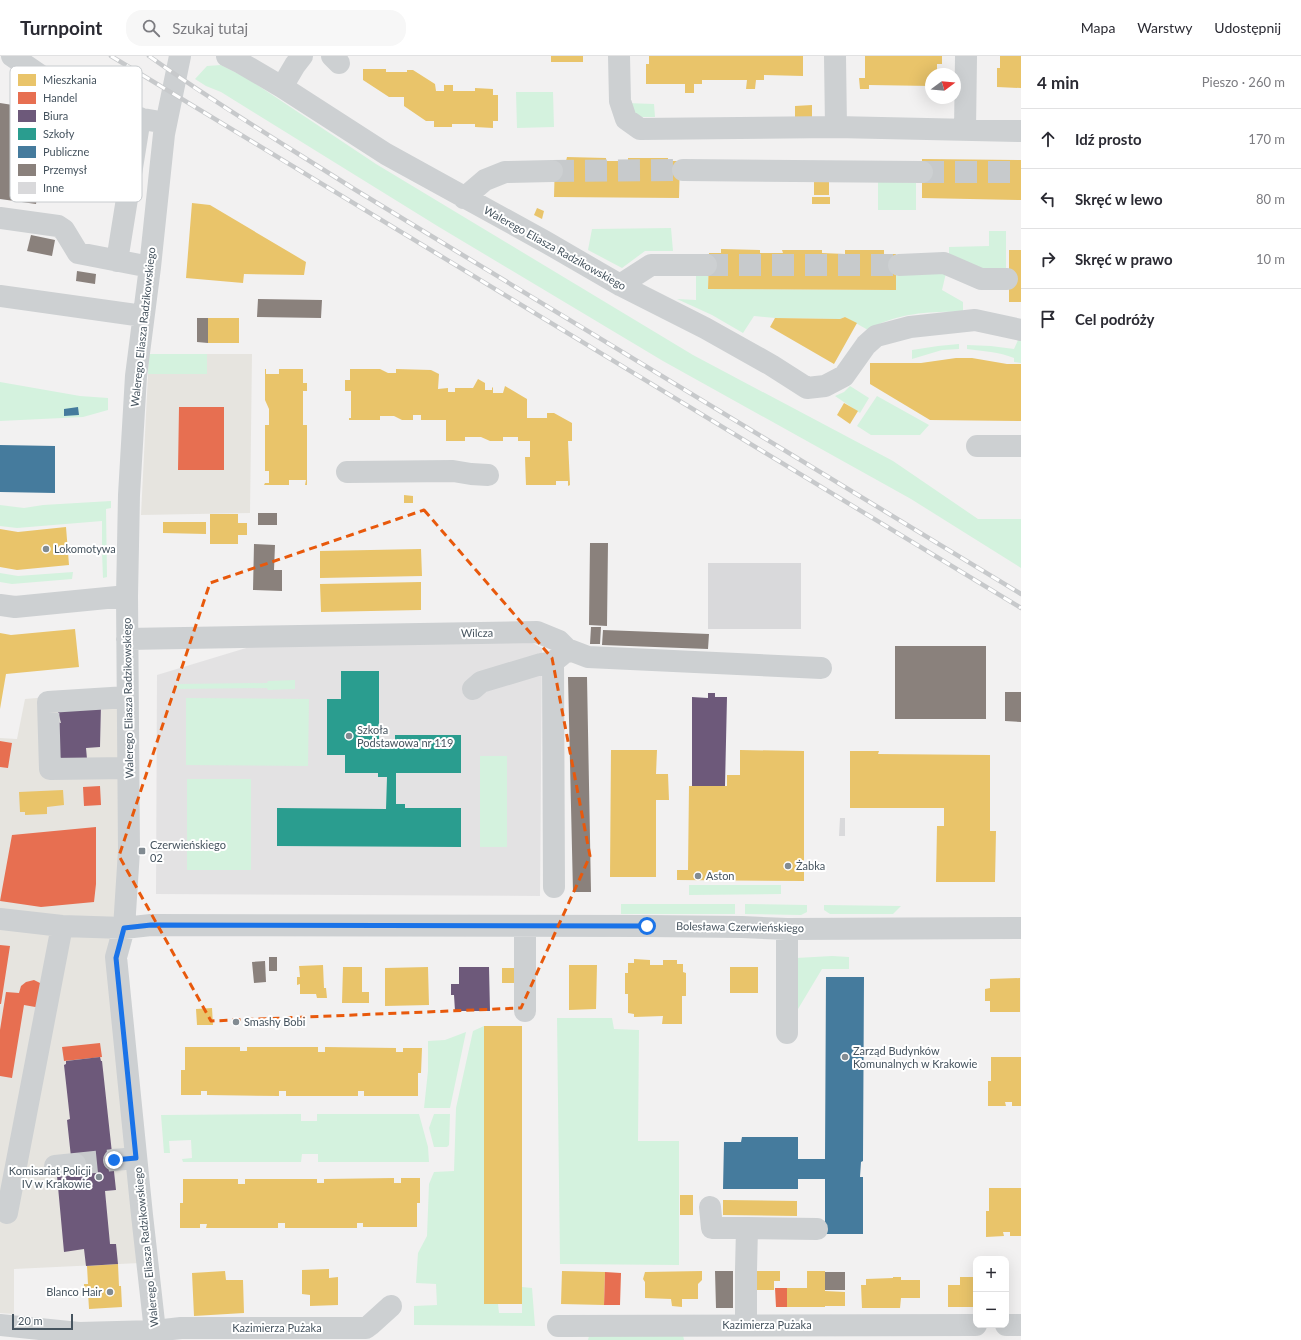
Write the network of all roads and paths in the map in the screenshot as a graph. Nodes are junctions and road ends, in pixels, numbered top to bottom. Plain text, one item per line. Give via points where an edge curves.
1 (12, 56) edge
2 (180, 56) edge
3 (227, 56) edge
4 (302, 56) edge
5 (619, 56) edge
6 (835, 56) edge
7 (966, 57) edge
8 (27, 66) edge
9 (282, 87) junction
10 (142, 118) edge
11 (166, 123) junction
12 (836, 127) junction
13 (965, 130) junction
14 (1021, 131) edge
15 (683, 170) tunnel mouth
16 (552, 172) tunnel mouth
17 (922, 172) tunnel mouth
18 (464, 198) junction
19 (126, 202) edge
20 (0, 218) edge
21 (117, 261) junction
22 (706, 265) tunnel mouth
23 (898, 265) tunnel mouth
24 (150, 267) junction
25 (1007, 280) dead end
26 (620, 285) junction
27 (0, 296) edge
28 (144, 316) junction
29 (1021, 330) edge
30 (977, 446) dead end
31 (1021, 446) edge
32 (347, 472) dead end
33 (488, 475) dead end
34 (127, 596) junction
35 (0, 605) edge
36 (127, 639) junction
37 (560, 656) junction
38 (821, 668) dead end
39 (473, 689) dead end
40 (127, 697) junction
41 (128, 768) junction
42 (554, 887) dead end
43 (0, 919) edge
44 (62, 926) junction
45 (525, 926) junction
46 (124, 928) junction
47 (787, 928) junction
48 (1021, 928) edge
49 (525, 1012) dead end
50 (787, 1033) dead end
51 (136, 1158) junction
52 (114, 1160) tunnel mouth
53 (710, 1207) dead end
54 (7, 1213) dead end
55 (747, 1228) junction
56 (817, 1229) dead end
57 (391, 1306) dead end
58 (0, 1325) edge
59 (973, 1325) edge
60 (1009, 1325) edge
61 (1021, 1325) edge
62 (558, 1326) dead end
63 (746, 1326) junction
64 (876, 1333) edge
65 (156, 1336) edge

1 - 8 street
2 - 11 street, Walerego Eliasza Radzikowskiego
3 - 9 street, Walerego Eliasza Radzikowskiego
4 - 9 street
5 - 12 street via 620,100 626,119 640,129
6 - 12 street
7 - 13 street
9 - 18 street, Walerego Eliasza Radzikowskiego via 386,154
10 - 11 street
11 - 24 street, Walerego Eliasza Radzikowskiego
12 - 13 street
13 - 14 street
15 - 17 street
16 - 18 street via 505,172 486,180
18 - 26 street, Walerego Eliasza Radzikowskiego
19 - 21 street
20 - 21 street via 58,226 64,230 78,253
21 - 24 street
22 - 26 street via 651,265
23 - 25 street via 944,263 981,279
24 - 28 street, Walerego Eliasza Radzikowskiego
26 - 29 street, Walerego Eliasza Radzikowskiego via 705,328 807,388 825,386 844,376 866,345 876,336 910,327 974,320
27 - 28 street
28 - 34 street, Walerego Eliasza Radzikowskiego via 136,376 129,495
30 - 31 street
32 - 33 street via 453,471
34 - 35 street via 15,607
34 - 36 street, Walerego Eliasza Radzikowskiego
36 - 37 street, Wilcza via 537,632 559,641
36 - 40 street, Walerego Eliasza Radzikowskiego
37 - 38 street, Wilcza
37 - 39 street via 481,682
37 - 42 street
40 - 41 street, Walerego Eliasza Radzikowskiego
40 - 41 street via 48,702 50,769
41 - 46 street, Walerego Eliasza Radzikowskiego via 129,851
43 - 44 street, Bolesława Czerwieńskiego
44 - 46 street, Bolesława Czerwieńskiego
44 - 54 street
45 - 46 street, Bolesława Czerwieńskiego via 151,925
45 - 47 street, Bolesława Czerwieńskiego
45 - 49 street
46 - 51 street, Walerego Eliasza Radzikowskiego via 116,958
47 - 48 street, Bolesława Czerwieńskiego
47 - 50 street
51 - 52 street
51 - 65 street, Walerego Eliasza Radzikowskiego
53 - 55 street via 712,1228
55 - 56 street
55 - 63 street
57 - 65 street, Kazimierza Pużaka via 366,1328 182,1328
58 - 65 street, Kazimierza Pużaka via 79,1333
59 - 64 street, Kazimierza Pużaka
60 - 61 street
62 - 63 street, Kazimierza Pużaka
63 - 64 street, Kazimierza Pużaka

